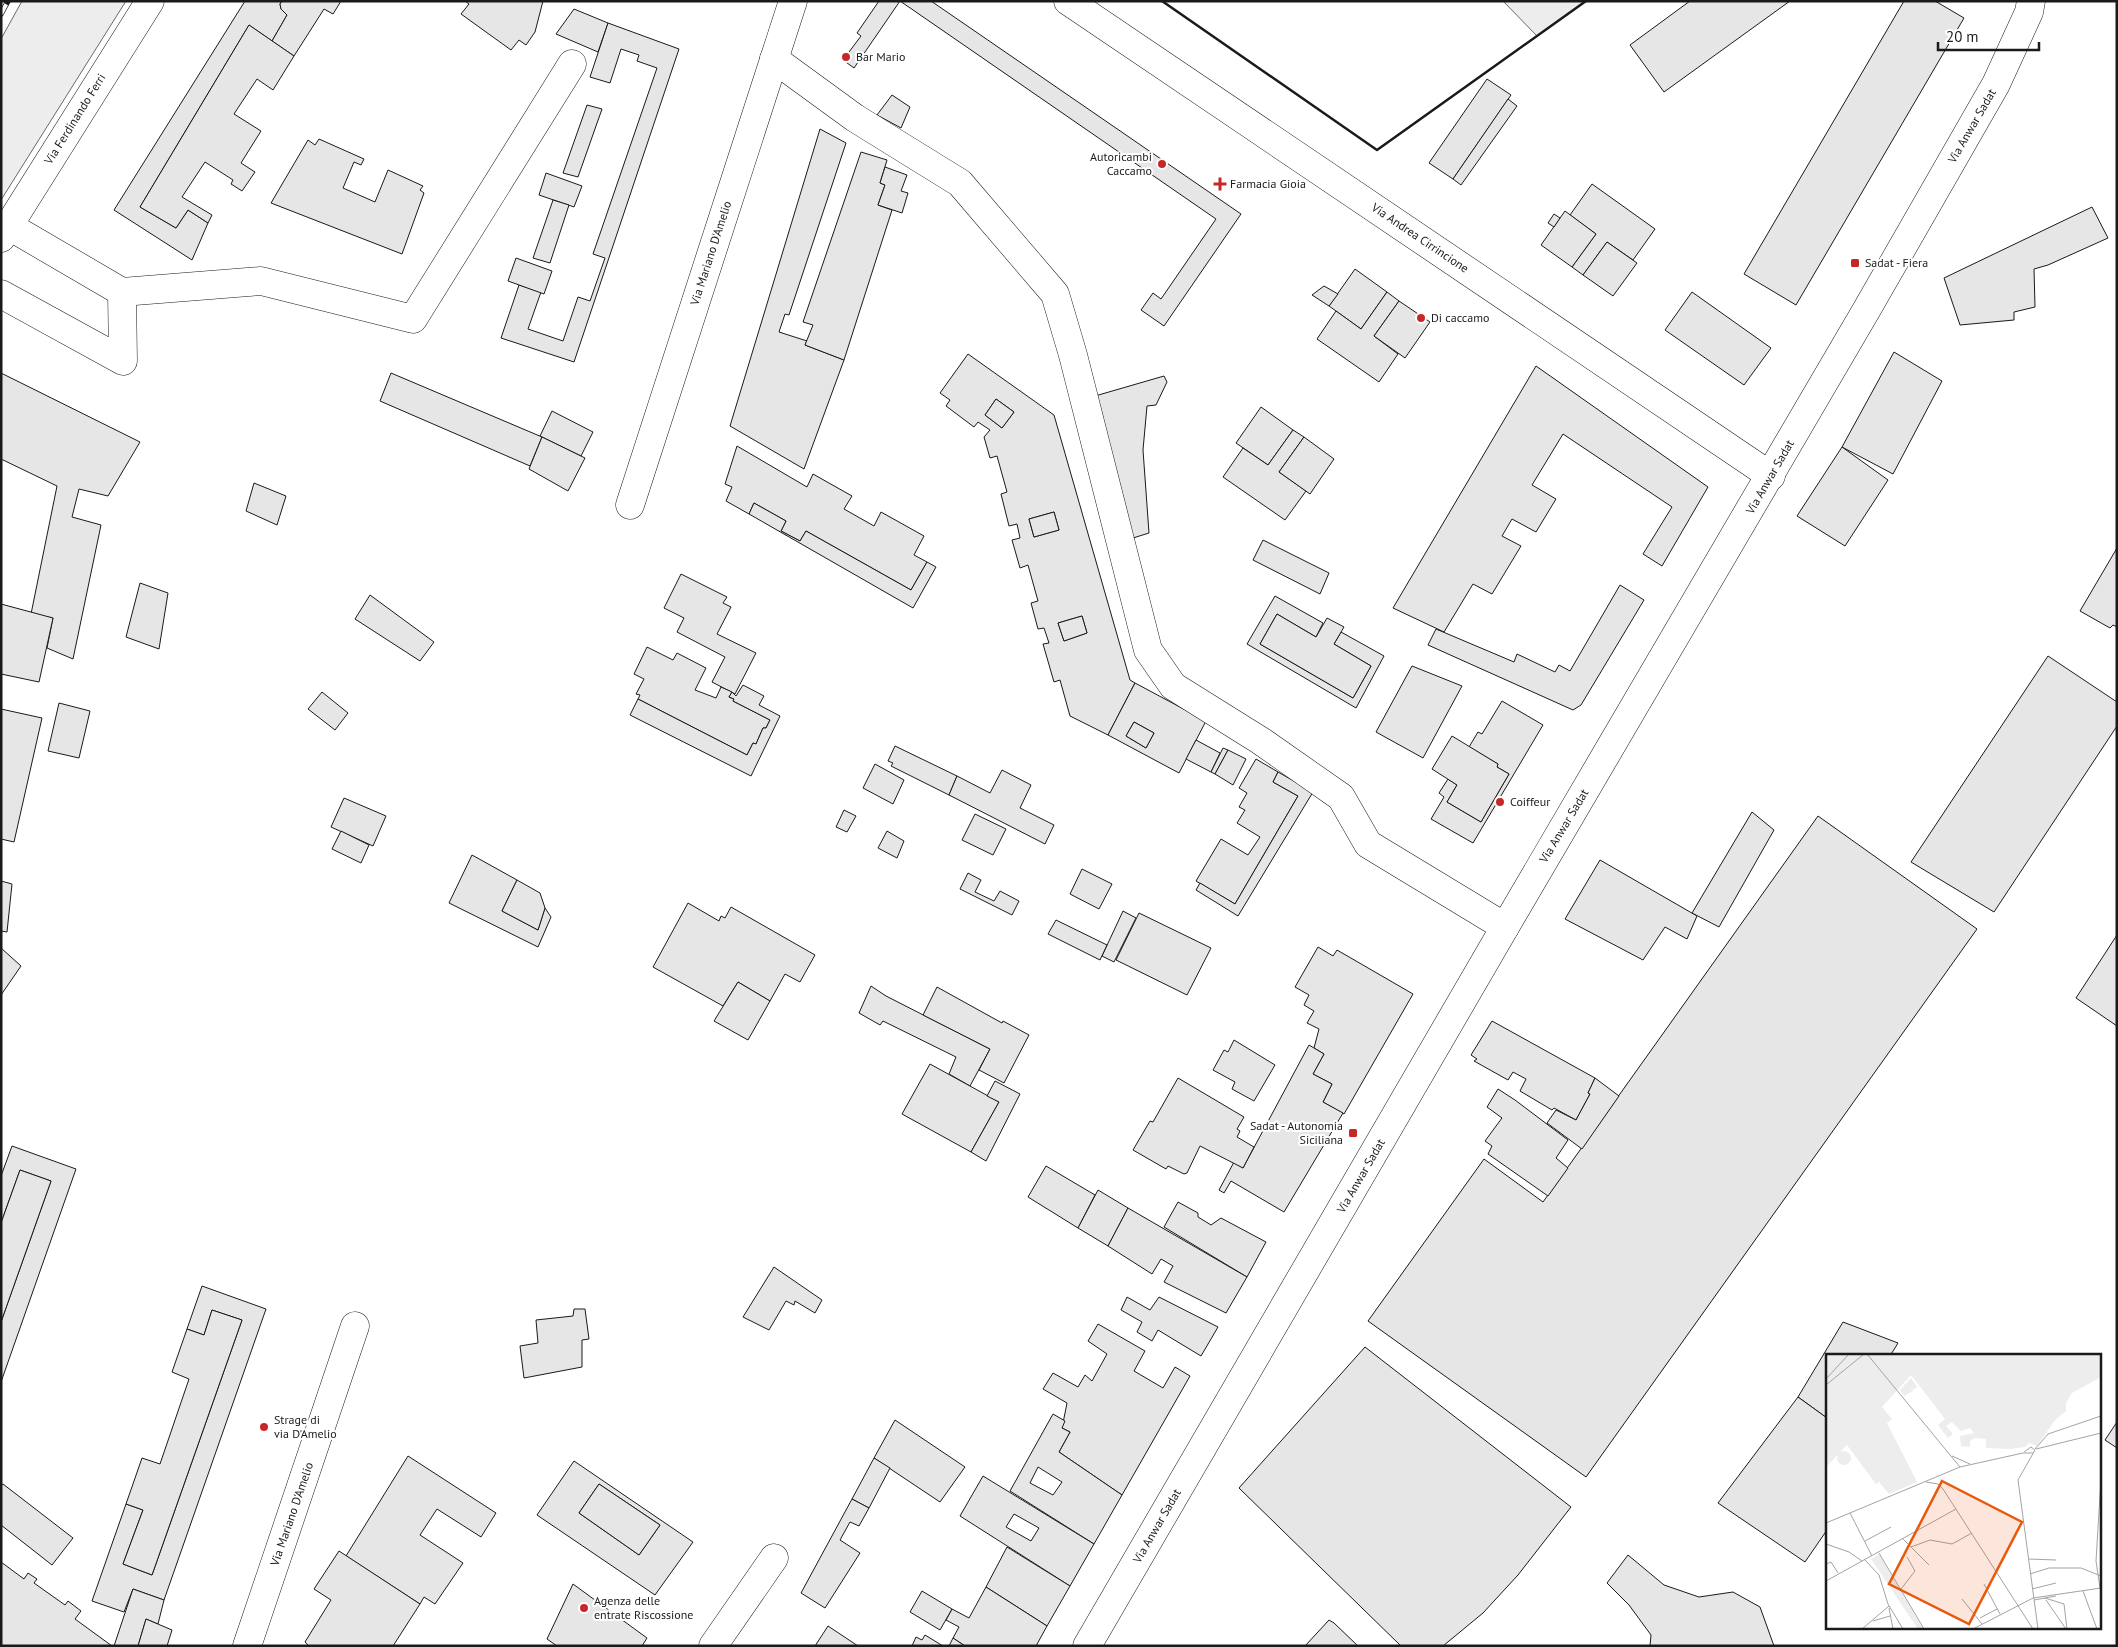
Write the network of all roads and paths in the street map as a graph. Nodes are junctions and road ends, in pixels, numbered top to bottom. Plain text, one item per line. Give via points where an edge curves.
1 (150, 1) edge
2 (793, 1) edge
3 (1068, 1) edge
4 (2031, 1) edge
5 (774, 59) junction
6 (572, 64) dead end
7 (5, 232) edge
8 (122, 292) junction
9 (1, 294) edge
10 (1771, 476) junction
11 (630, 505) dead end
12 (1505, 927) junction
13 (355, 1326) dead end
14 (774, 1558) dead end
15 (247, 1646) edge
16 (713, 1646) edge
17 (1087, 1646) edge

1 - 7 street, Via Ferdinando Ferri
2 - 5 street, Via Mariano D'Amelio
3 - 10 street, Via Andrea Cirrincione
4 - 10 street, Via Anwar Sadat via 1996,84
5 - 11 street, Via Mariano D'Amelio
5 - 12 street via 855,118 960,183 1055,294 1074,355 1148,650 1173,686 1341,796 1368,844
6 - 8 street via 414,320 262,281
7 - 8 street
8 - 9 street via 123,362
10 - 12 street, Via Anwar Sadat
12 - 17 street, Via Anwar Sadat
13 - 15 street, Via Mariano D'Amelio
14 - 16 street

